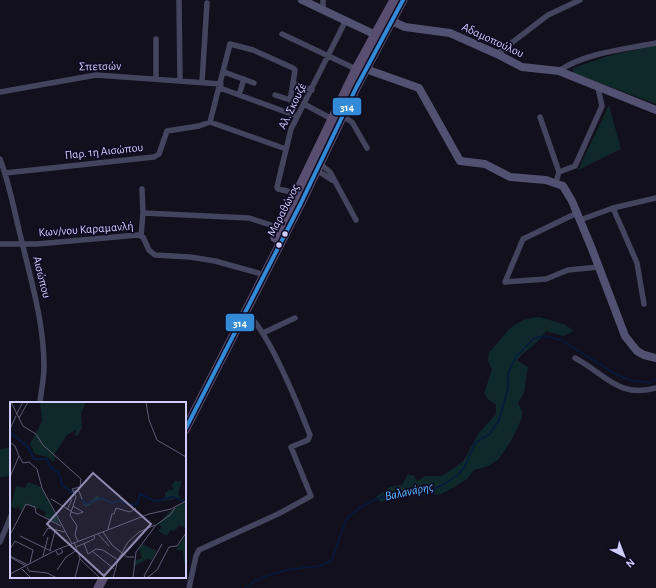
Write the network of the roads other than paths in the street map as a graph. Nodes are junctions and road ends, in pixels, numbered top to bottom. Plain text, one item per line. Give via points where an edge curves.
1 (179, 0) edge
2 (302, 0) edge
3 (323, 0) edge
4 (394, 0) edge
5 (403, 0) edge
6 (580, 0) edge
7 (573, 1) edge
8 (207, 4) dead end
9 (323, 10) junction
10 (389, 16) junction
11 (346, 20) junction
12 (282, 34) dead end
13 (379, 36) junction
14 (156, 39) dead end
15 (656, 43) edge
16 (497, 54) junction
17 (328, 56) junction
18 (361, 69) junction
19 (224, 72) junction
20 (558, 72) junction
21 (156, 79) junction
22 (244, 79) junction
23 (180, 80) junction
24 (202, 82) junction
25 (254, 83) dead end
26 (293, 83) junction
27 (220, 86) junction
28 (598, 88) junction
29 (312, 90) junction
30 (0, 92) edge
31 (239, 95) junction
32 (275, 95) dead end
33 (304, 104) junction
34 (656, 110) edge
35 (298, 116) junction
36 (342, 116) junction
37 (540, 117) dead end
38 (332, 118) junction
39 (210, 122) junction
40 (367, 148) dead end
41 (286, 149) junction
42 (0, 159) edge
43 (315, 164) junction
44 (559, 172) junction
45 (6, 173) junction
46 (556, 182) junction
47 (142, 189) dead end
48 (296, 193) junction
49 (656, 198) edge
50 (613, 208) junction
51 (143, 213) junction
52 (578, 216) junction
53 (356, 220) dead end
54 (280, 228) junction
55 (141, 236) junction
56 (22, 243) junction
57 (0, 244) edge
58 (599, 267) junction
59 (258, 273) junction
60 (644, 304) dead end
61 (245, 312) junction
62 (295, 318) dead end
63 (263, 332) junction
64 (575, 358) dead end
65 (656, 358) edge
66 (656, 388) edge
67 (40, 402) edge
68 (186, 414) edge
69 (186, 428) edge
70 (10, 518) edge
71 (0, 542) edge
72 (103, 578) edge
73 (110, 578) edge
74 (98, 588) edge
75 (105, 588) edge
76 (189, 588) edge

1 - 23 street
2 - 9 street
3 - 9 street
4 - 10 main road, Μαραθώνος
5 - 10 main road, Μαραθώνος
6 - 7 street
7 - 16 street via 548,15
8 - 24 street
9 - 11 street
10 - 13 main road, Μαραθώνος
10 - 16 street, Αδαμοπούλου via 409,27 450,33
11 - 13 street
11 - 17 street, Αλ. Σκουζέ
12 - 17 street
13 - 18 main road, Μαραθώνος
14 - 21 street
15 - 20 street via 605,53
16 - 20 street, Αδαμοπούλου via 522,67
17 - 18 street
17 - 29 street, Αλ. Σκουζέ
18 - 36 main road, Μαραθώνος
18 - 38 main road, Μαραθώνος
18 - 46 street via 419,88 460,161 485,164 510,177
19 - 22 street
19 - 26 street via 228,47 233,44 293,68
19 - 27 street
20 - 28 street, Αδαμοπούλου
21 - 23 street, Σπετσών
21 - 30 street, Σπετσών via 96,75
22 - 25 street
22 - 31 street
23 - 24 street, Σπετσών
24 - 27 street, Σπετσών
26 - 29 street
26 - 32 street via 290,100
27 - 31 street, Σπετσών
27 - 39 street
28 - 34 street, Αδαμοπούλου
28 - 44 street via 603,105 578,160 573,168
29 - 33 street, Αλ. Σκουζέ
31 - 35 street, Σπετσών
33 - 35 street, Αλ. Σκουζέ
33 - 38 street
35 - 41 street, Αλ. Σκουζέ
36 - 40 street via 352,123
36 - 43 main road, Μαραθώνος
37 - 44 street
38 - 43 main road, Μαραθώνος
39 - 41 street
39 - 45 street, Παρ. 1η Αισώπου via 167,130 159,154 154,157
41 - 48 street, Αλ. Σκουζέ via 277,187
42 - 45 street, Αισώπου
43 - 48 main road, Μαραθώνος
43 - 53 street via 336,184
43 - 61 main road, Μαραθώνος
44 - 46 street
45 - 56 street, Αισώπου
46 - 52 street via 565,187
47 - 51 street
48 - 54 main road, Μαραθώνος
49 - 50 street
50 - 52 street
50 - 60 street via 636,258
51 - 54 street via 249,218
51 - 55 street
52 - 58 street
52 - 58 street via 523,240 505,282 546,279 568,270
54 - 59 main road, Μαραθώνος
55 - 56 street, Κων/νου Καραμανλή
55 - 59 street, Κων/νου Καραμανλή via 155,255 215,261
56 - 57 street, Κων/νου Καραμανλή
56 - 67 street, Αισώπου via 38,306 43,345 44,368
58 - 65 street via 627,340 640,353
59 - 68 main road, Μαραθώνος
61 - 63 street
61 - 69 main road, Μαραθώνος
62 - 63 street
63 - 76 street via 310,434 308,440 291,447 311,493 310,497 199,550
64 - 66 street via 604,379 622,388 638,391
70 - 71 street
72 - 74 main road
73 - 75 main road

